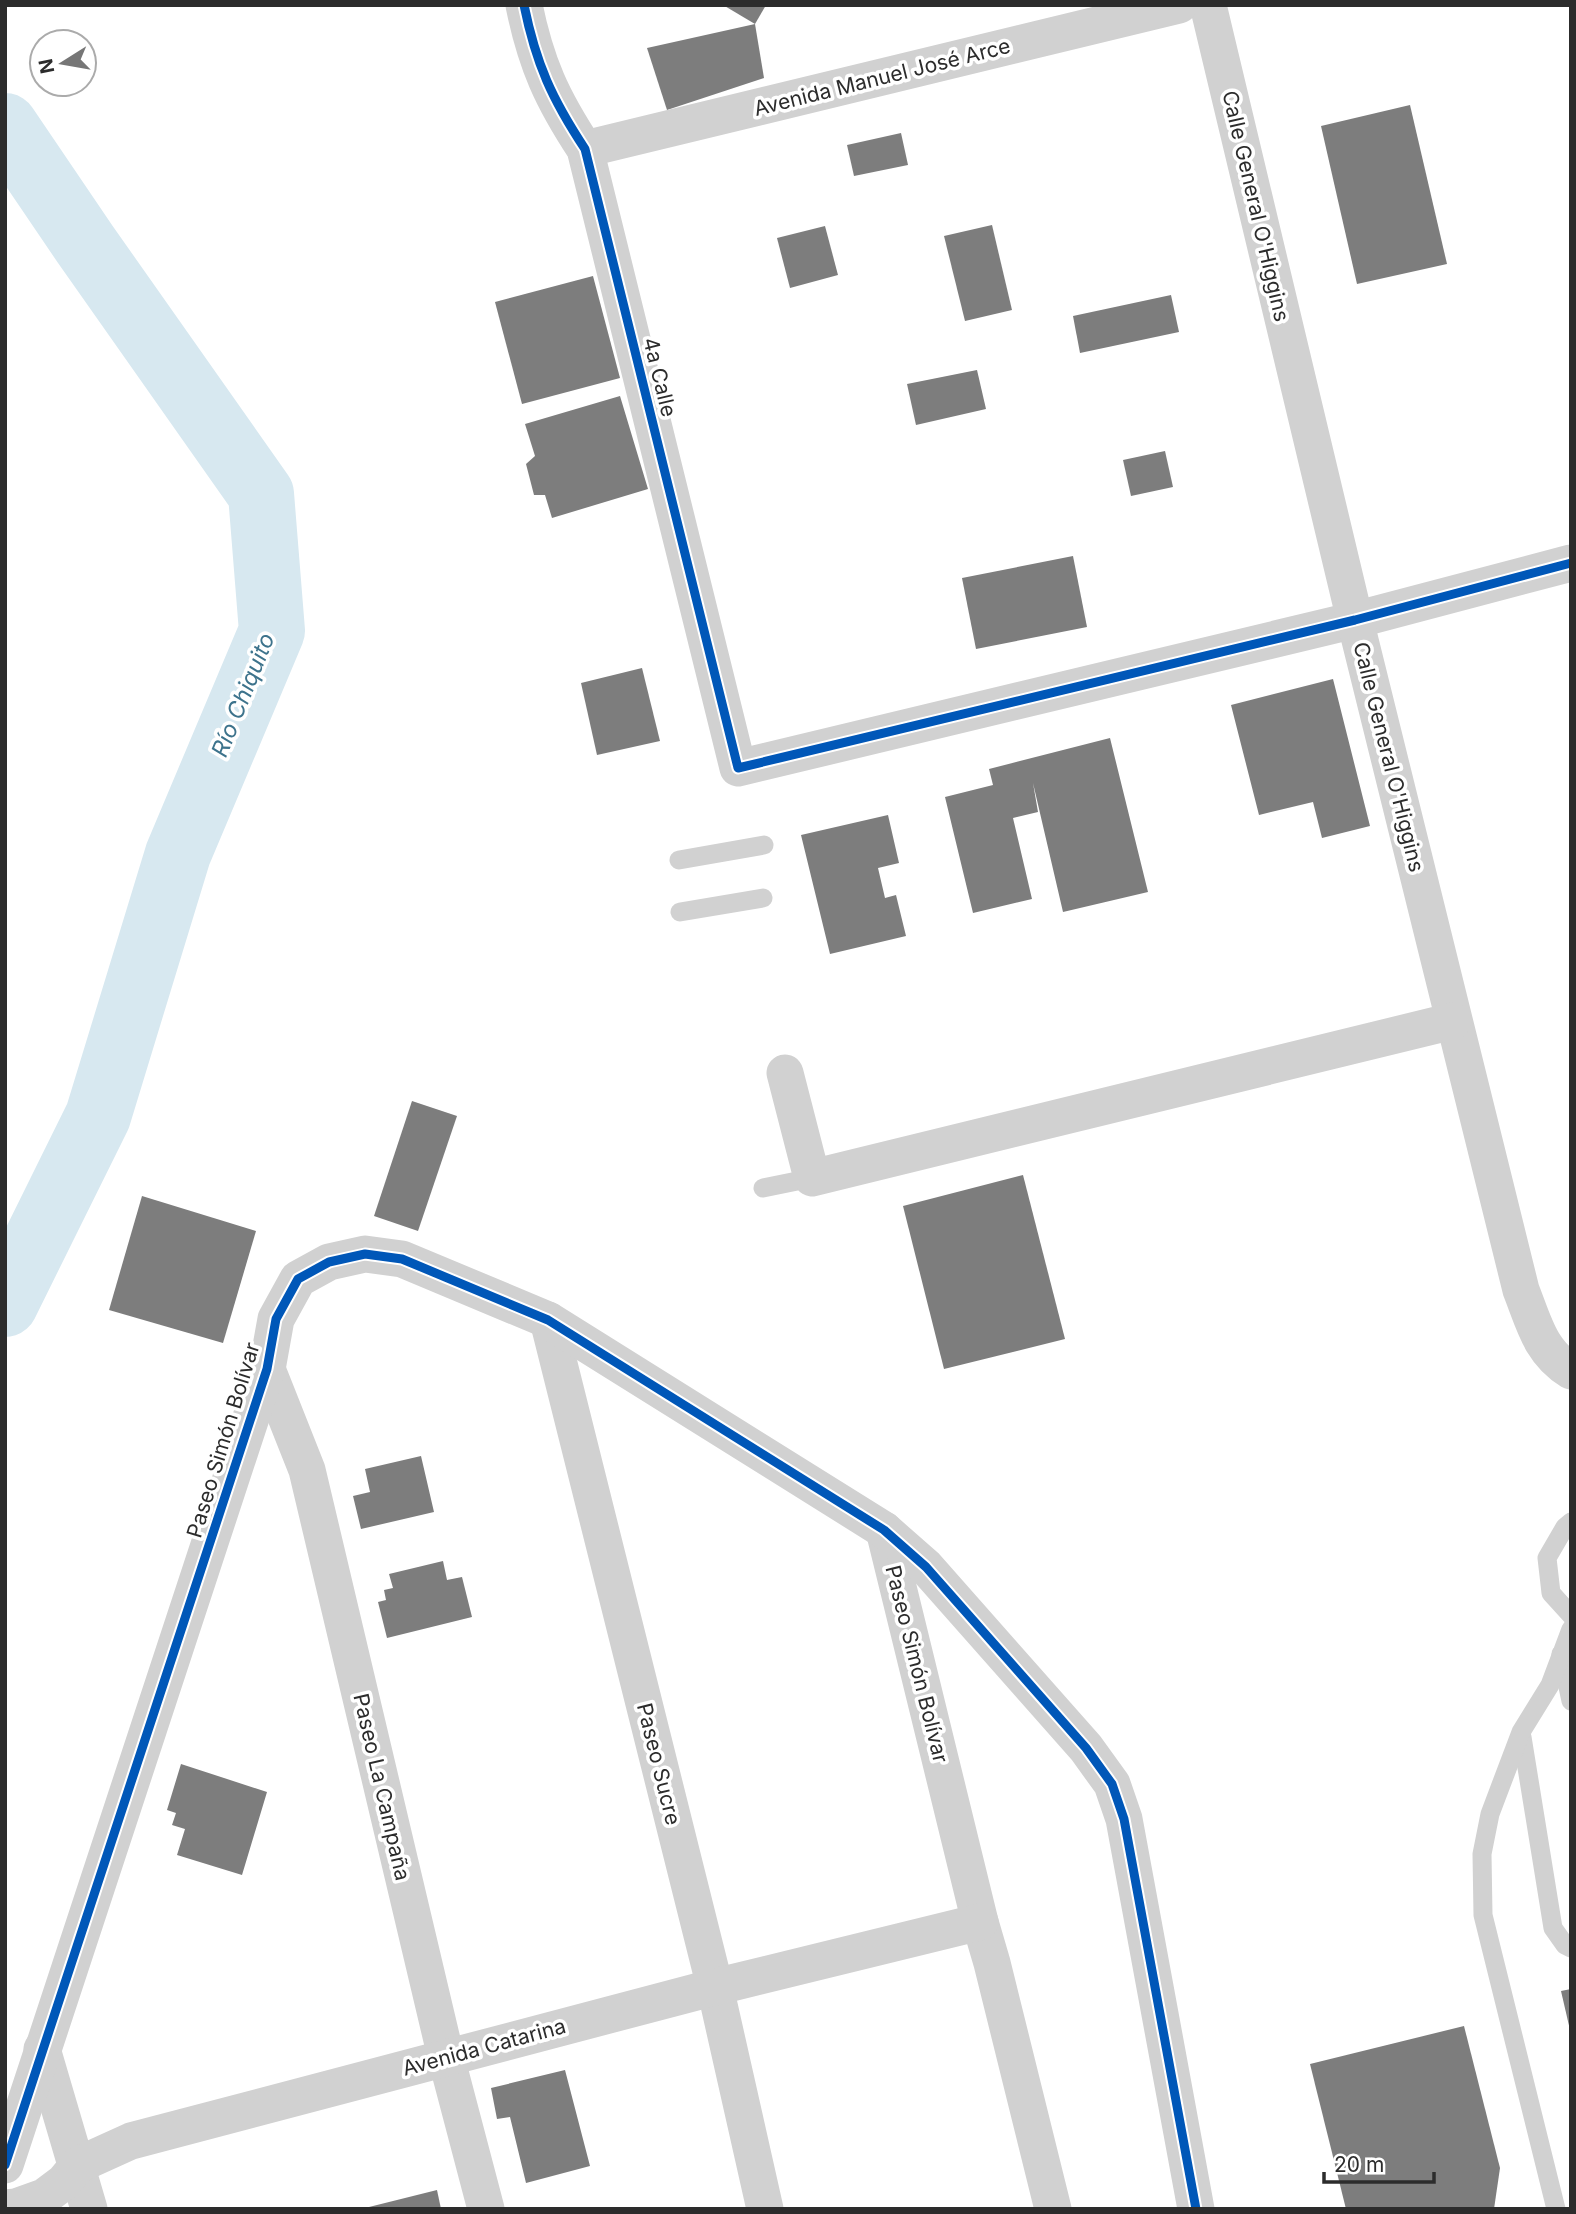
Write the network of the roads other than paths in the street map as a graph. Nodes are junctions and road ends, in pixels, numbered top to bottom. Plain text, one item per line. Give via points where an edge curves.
1 (524, 5) edge
2 (1179, 5) edge
3 (1208, 5) edge
4 (585, 149) junction
5 (1571, 563) edge
6 (1355, 620) junction
7 (764, 845) dead end
8 (679, 860) dead end
9 (763, 898) dead end
10 (680, 912) dead end
11 (1454, 1021) junction
12 (785, 1073) dead end
13 (812, 1178) junction
14 (763, 1188) dead end
15 (548, 1320) junction
16 (267, 1369) junction
17 (1571, 1371) edge
18 (1571, 1522) edge
19 (884, 1530) junction
20 (1571, 1615) edge
21 (1571, 1629) edge
22 (1561, 1653) junction
23 (1571, 1701) edge
24 (1521, 1732) junction
25 (980, 1922) junction
26 (1571, 1948) edge
27 (715, 1987) junction
28 (42, 2049) junction
29 (446, 2057) junction
30 (5, 2165) edge
31 (78, 2165) junction
32 (5, 2208) edge
33 (89, 2209) edge
34 (486, 2209) edge
35 (765, 2209) edge
36 (1053, 2209) edge
37 (1196, 2209) edge
38 (1556, 2209) edge

1 - 4 street, 4a Calle via 551,94
2 - 4 street, Avenida Manuel José Arce
3 - 6 street, Calle General O'Higgins
4 - 6 street, 4a Calle via 738,768
5 - 6 street
6 - 11 street, Calle General O'Higgins
7 - 8 lane
9 - 10 lane
11 - 13 street
11 - 17 street, Calle General O'Higgins via 1521,1290 1554,1361
12 - 13 street
13 - 14 lane
15 - 16 street, Paseo Simón Bolívar via 402,1259 365,1254 329,1262 298,1279 276,1319
15 - 19 street, Paseo Simón Bolívar
15 - 27 street, Paseo Sucre
16 - 28 street, Paseo Simón Bolívar
16 - 29 street, Paseo La Campaña via 307,1471
18 - 20 lane via 1547,1558 1551,1593
19 - 25 street, Paseo Simón Bolívar
19 - 37 street via 926,1567 1086,1748 1112,1784 1124,1819
21 - 22 lane
22 - 23 lane
22 - 24 lane via 1550,1685
24 - 26 lane via 1553,1928
24 - 38 lane via 1490,1814 1482,1854 1483,1915
25 - 27 street, Avenida Catarina
25 - 36 street, Paseo Simón Bolívar
27 - 29 street, Avenida Catarina
27 - 35 street, Paseo Sucre
28 - 30 street, Paseo Simón Bolívar
28 - 31 street
29 - 31 street, Avenida Catarina via 131,2141
29 - 34 street, Paseo La Campaña
31 - 32 street, Avenida Catarina via 44,2197
31 - 33 street

